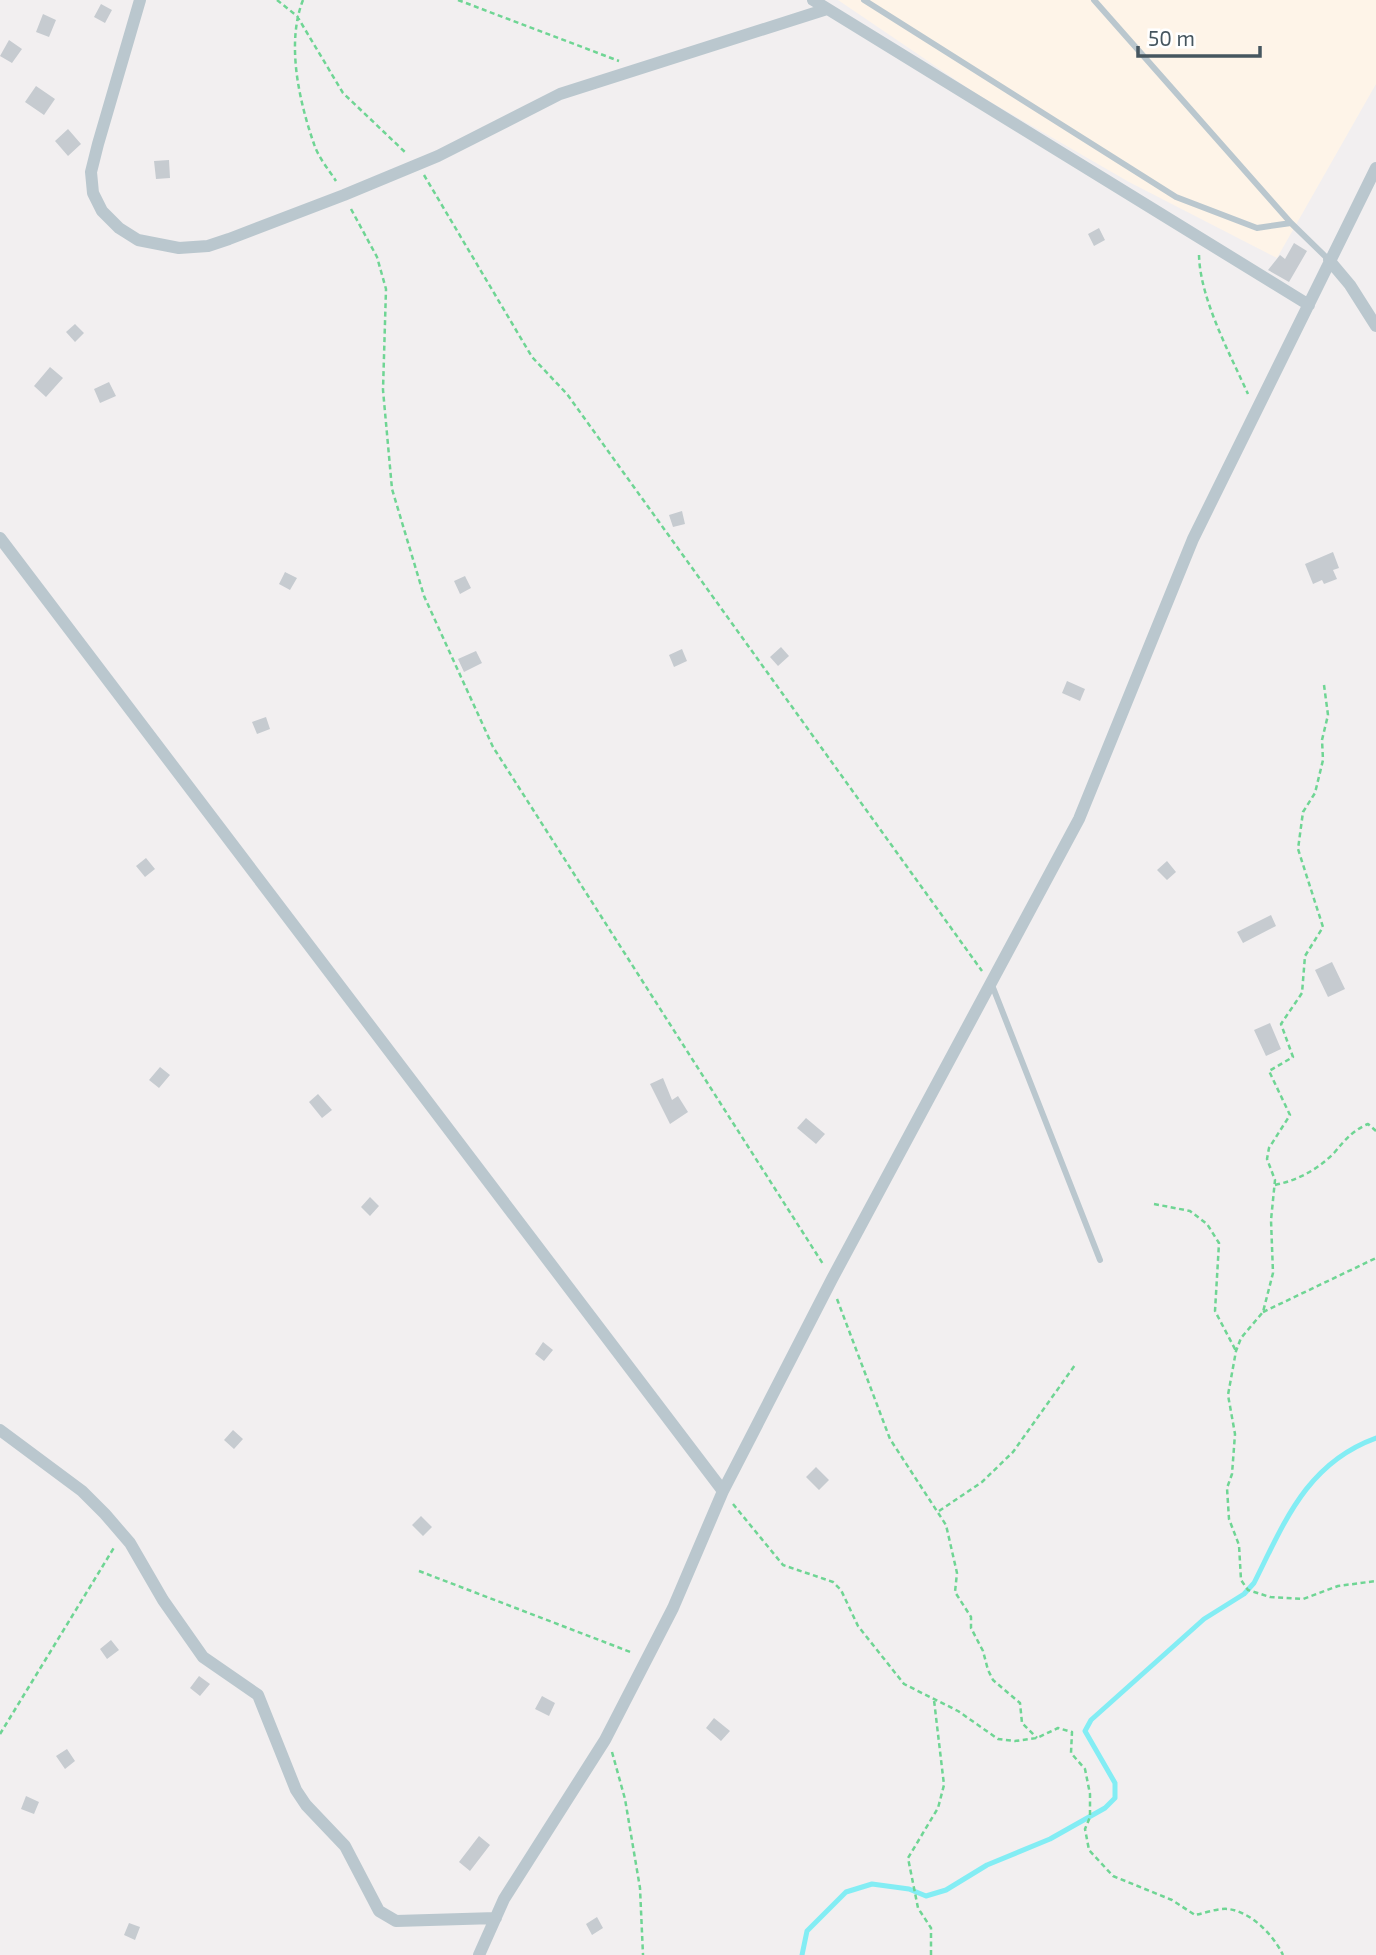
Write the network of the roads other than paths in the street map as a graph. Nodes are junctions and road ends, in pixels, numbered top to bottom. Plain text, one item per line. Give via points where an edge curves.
1 (140, 0) edge
2 (813, 0) edge
3 (864, 0) edge
4 (1094, 0) edge
5 (827, 9) junction
6 (1376, 168) edge
7 (1291, 223) junction
8 (1329, 260) junction
9 (1309, 305) junction
10 (1376, 326) edge
11 (0, 538) edge
12 (992, 985) junction
13 (1100, 1260) dead end
14 (0, 1430) edge
15 (723, 1491) junction
16 (496, 1918) junction
17 (479, 1955) edge

1 - 5 street via 91,172 93,193 102,211 119,228 138,240 179,248 208,246 344,195 550,98
2 - 5 street
3 - 7 lane via 1176,197 1257,228
4 - 7 lane
5 - 9 street
6 - 8 street
7 - 8 lane
8 - 9 street
8 - 10 street
9 - 12 street via 1193,539 1079,819
11 - 15 street
12 - 13 lane
12 - 15 street
14 - 16 street via 82,1491 122,1534 197,1650 258,1695 296,1790 345,1846 379,1911 396,1922
15 - 16 street via 673,1608 605,1740 553,1818
16 - 17 street

